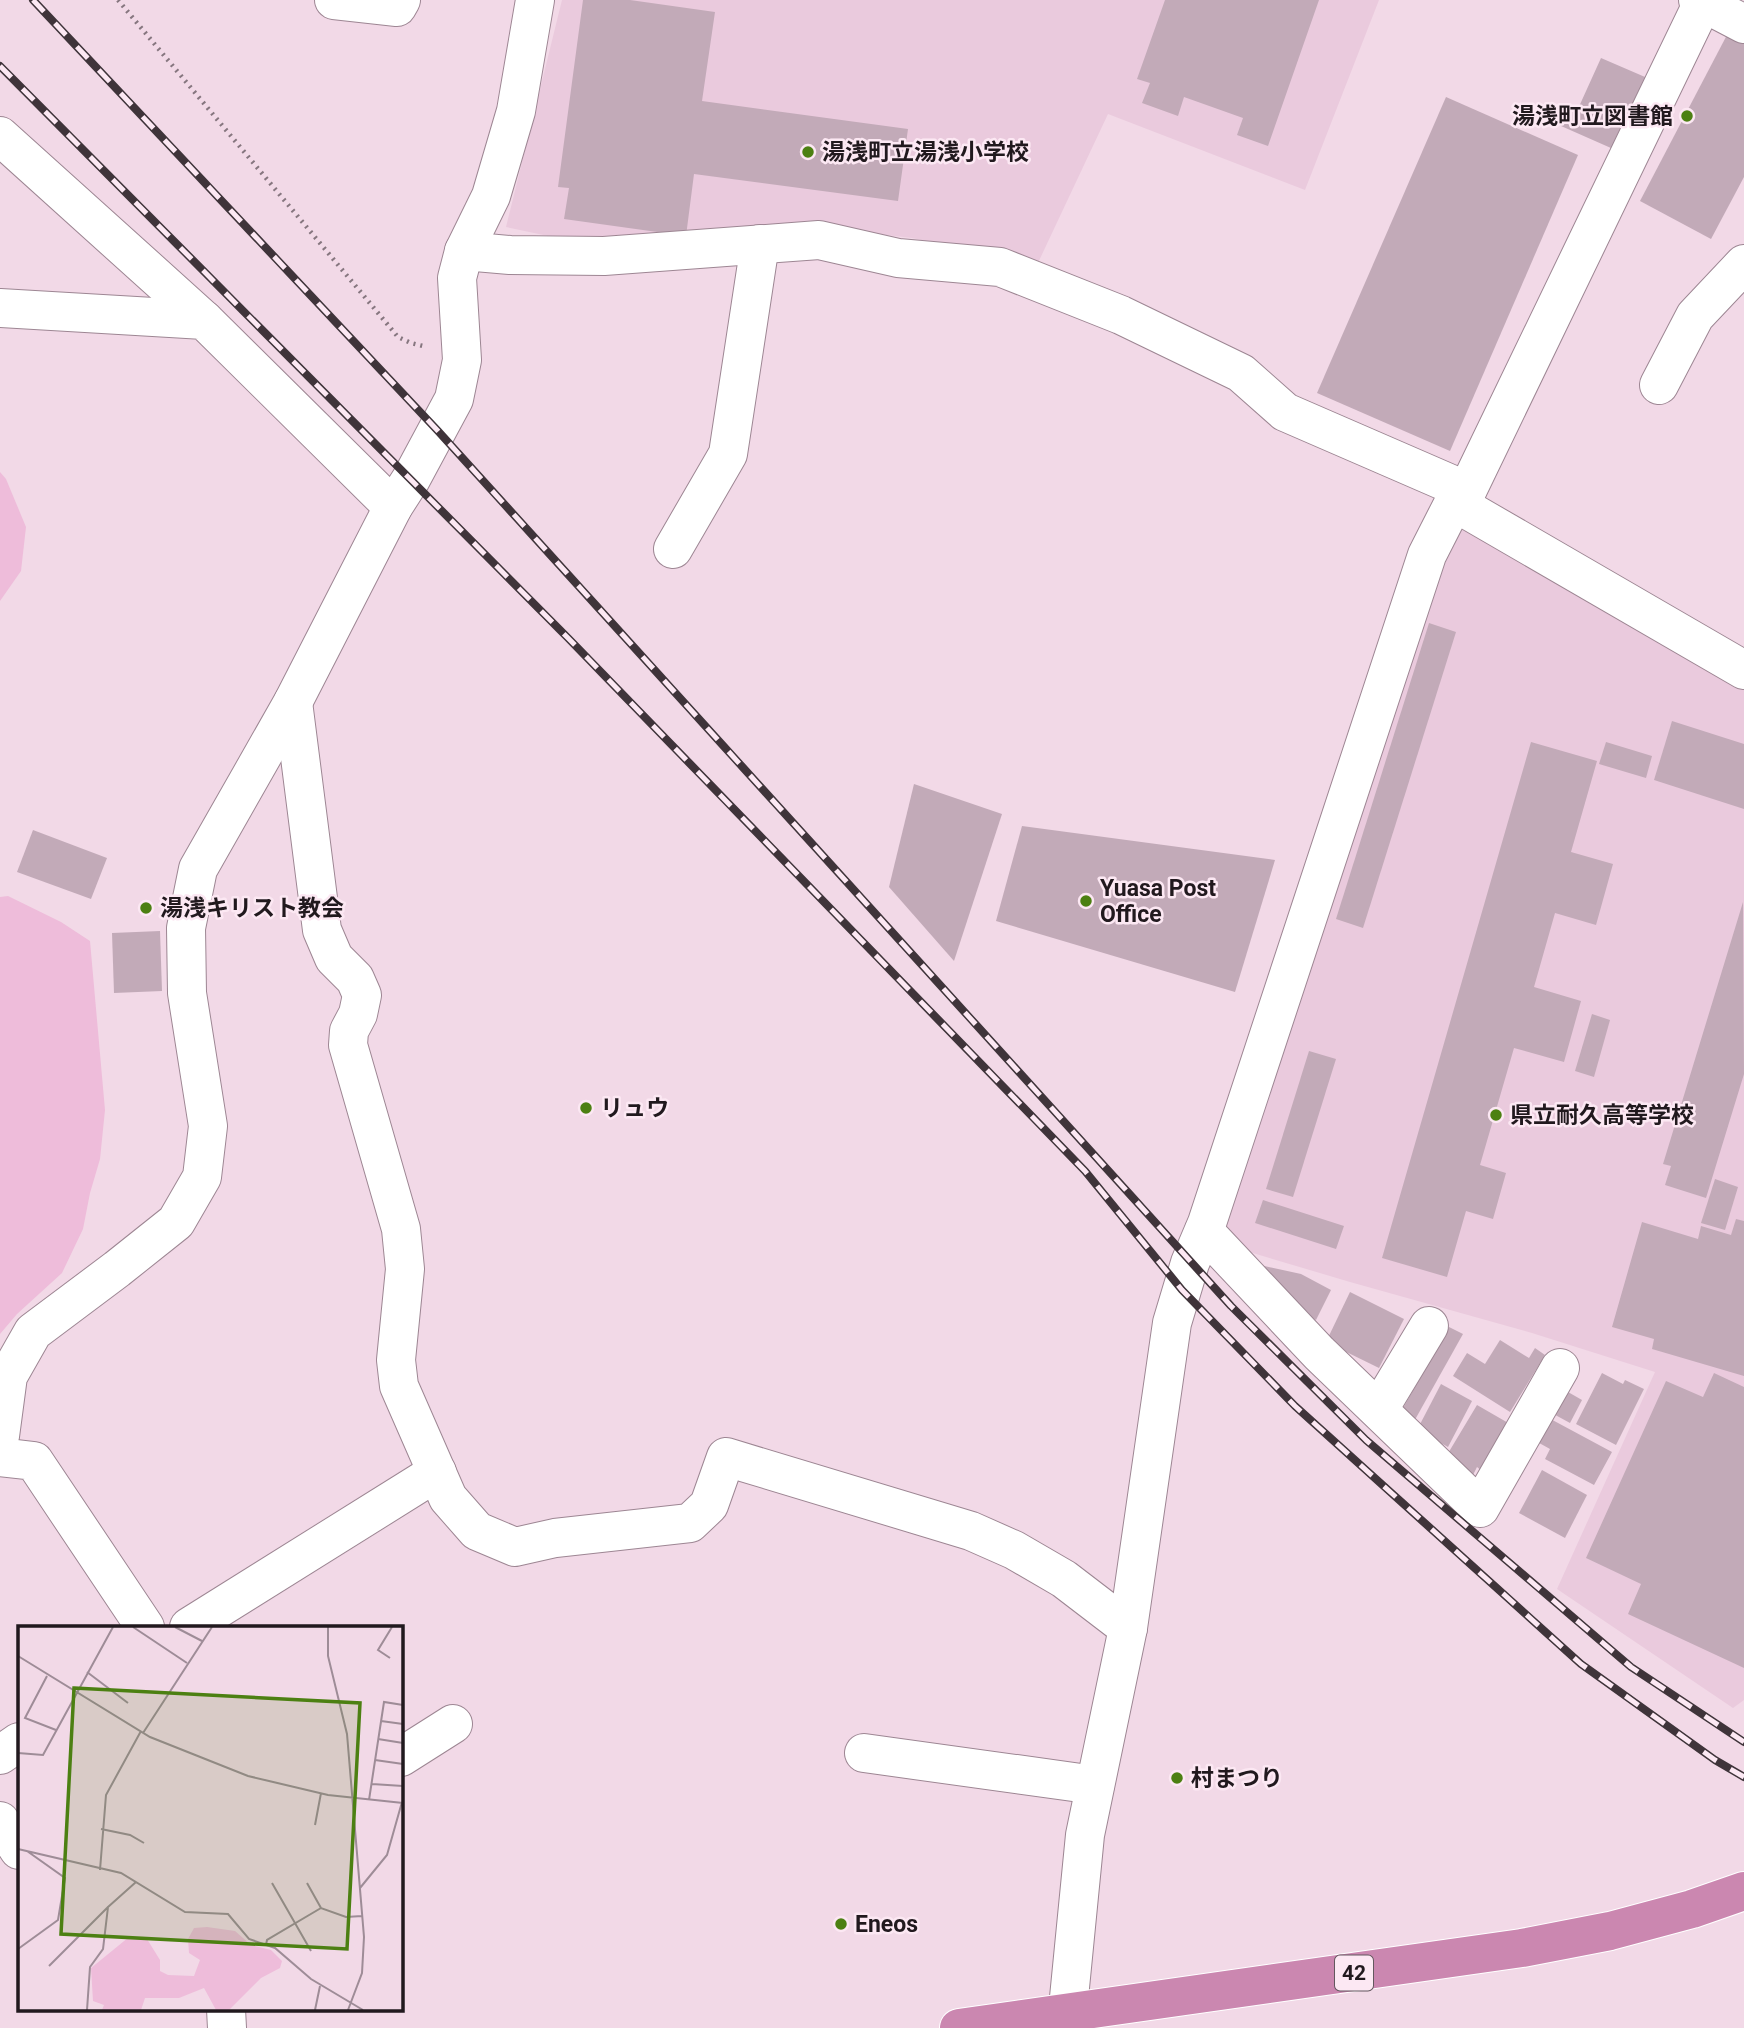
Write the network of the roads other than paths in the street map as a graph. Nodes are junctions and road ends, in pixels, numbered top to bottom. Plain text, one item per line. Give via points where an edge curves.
1 (334, 0) edge
2 (401, 0) edge
3 (535, 0) edge
4 (1701, 1) edge
5 (1744, 24) edge
6 (0, 136) edge
7 (760, 244) junction
8 (464, 251) junction
9 (1744, 264) edge
10 (0, 308) edge
11 (204, 320) junction
12 (1659, 385) dead end
13 (1461, 496) junction
14 (393, 508) junction
15 (673, 549) dead end
16 (1744, 670) edge
17 (293, 702) junction
18 (1204, 1231) junction
19 (1429, 1326) dead end
20 (1560, 1368) dead end
21 (1379, 1409) junction
22 (0, 1437) edge
23 (0, 1457) edge
24 (437, 1472) junction
25 (144, 1626) edge
26 (191, 1626) edge
27 (1128, 1629) junction
28 (453, 1724) dead end
29 (18, 1743) edge
30 (864, 1753) dead end
31 (0, 1755) edge
32 (402, 1756) edge
33 (1095, 1785) junction
34 (0, 1821) edge
35 (18, 1848) edge
36 (1744, 1892) edge
37 (226, 2010) edge
38 (1066, 2021) edge
39 (227, 2028) edge
40 (958, 2028) edge

1 - 2 street via 397,7
3 - 8 street via 516,111 491,196
4 - 5 street
4 - 13 street
6 - 11 street
7 - 8 street via 604,256
7 - 13 street via 819,240 898,258 1000,267 1121,315 1241,373 1285,412
7 - 15 street via 728,454
8 - 14 street via 457,278 462,359 454,399
9 - 12 street via 1695,316
10 - 11 street
11 - 14 street
13 - 16 street
13 - 18 street via 1427,555
14 - 17 street
17 - 22 street via 198,869 186,928 187,993 208,1126 202,1177 176,1222 33,1332 8,1376
17 - 24 street via 322,930 334,958 355,979 362,995 348,1045 401,1229 405,1269 396,1360 399,1385
18 - 21 street via 1319,1353
18 - 27 street via 1172,1323
19 - 21 street
20 - 21 street via 1480,1508
23 - 25 street via 34,1461
24 - 26 street
24 - 27 street via 448,1497 477,1531 515,1547 690,1523 709,1505 726,1457 971,1531 1064,1579
27 - 33 street
28 - 32 street
29 - 31 street
30 - 33 street
33 - 38 street via 1085,1835
34 - 35 street
36 - 38 highway, 42 via 1610,1931 1522,1948
37 - 39 street
38 - 40 highway, 42

